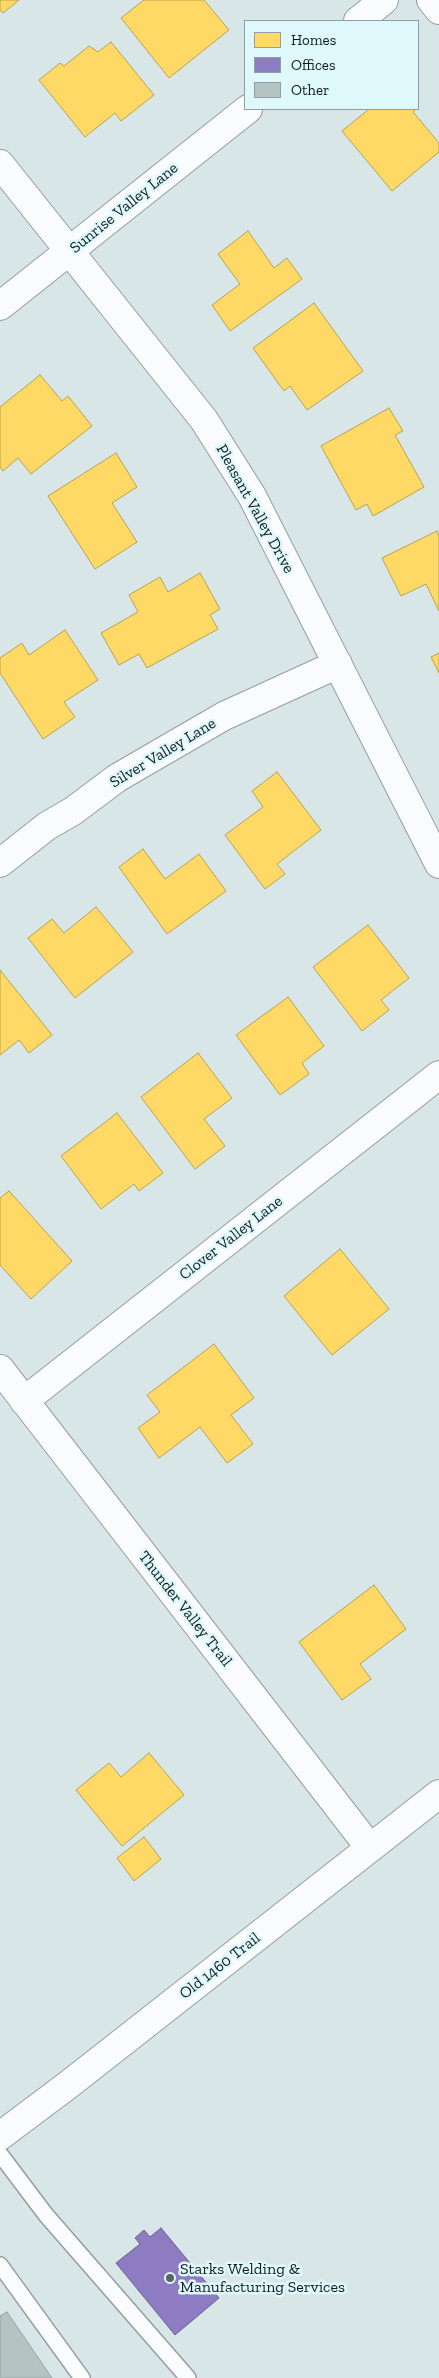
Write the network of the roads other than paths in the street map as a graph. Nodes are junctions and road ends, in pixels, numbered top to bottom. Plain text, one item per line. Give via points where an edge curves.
1 (384, 0) edge
2 (431, 0) edge
3 (439, 10) edge
4 (359, 20) edge
5 (247, 110) edge
6 (0, 164) edge
7 (69, 252) junction
8 (0, 306) edge
9 (338, 664) junction
10 (0, 863) edge
11 (439, 864) edge
12 (439, 1075) edge
13 (0, 1369) edge
14 (24, 1401) junction
15 (439, 1794) edge
16 (370, 1848) junction
17 (0, 2136) edge
18 (0, 2154) edge
19 (0, 2266) edge
20 (82, 2378) edge
21 (188, 2378) edge

1 - 4 street
2 - 3 street
5 - 7 street, Sunrise Valley Lane
6 - 7 street, Pleasant Valley Drive
7 - 8 street, Sunrise Valley Lane
7 - 9 street, Pleasant Valley Drive via 204,420 252,496
9 - 10 street, Silver Valley Lane via 224,716 126,773 47,826
9 - 11 street, Pleasant Valley Drive
12 - 14 street, Clover Valley Lane
13 - 14 street, Thunder Valley Trail
14 - 16 street, Thunder Valley Trail
15 - 16 street, Old 1460 Trail
16 - 17 street, Old 1460 Trail
18 - 21 lane via 46,2216
19 - 20 lane

